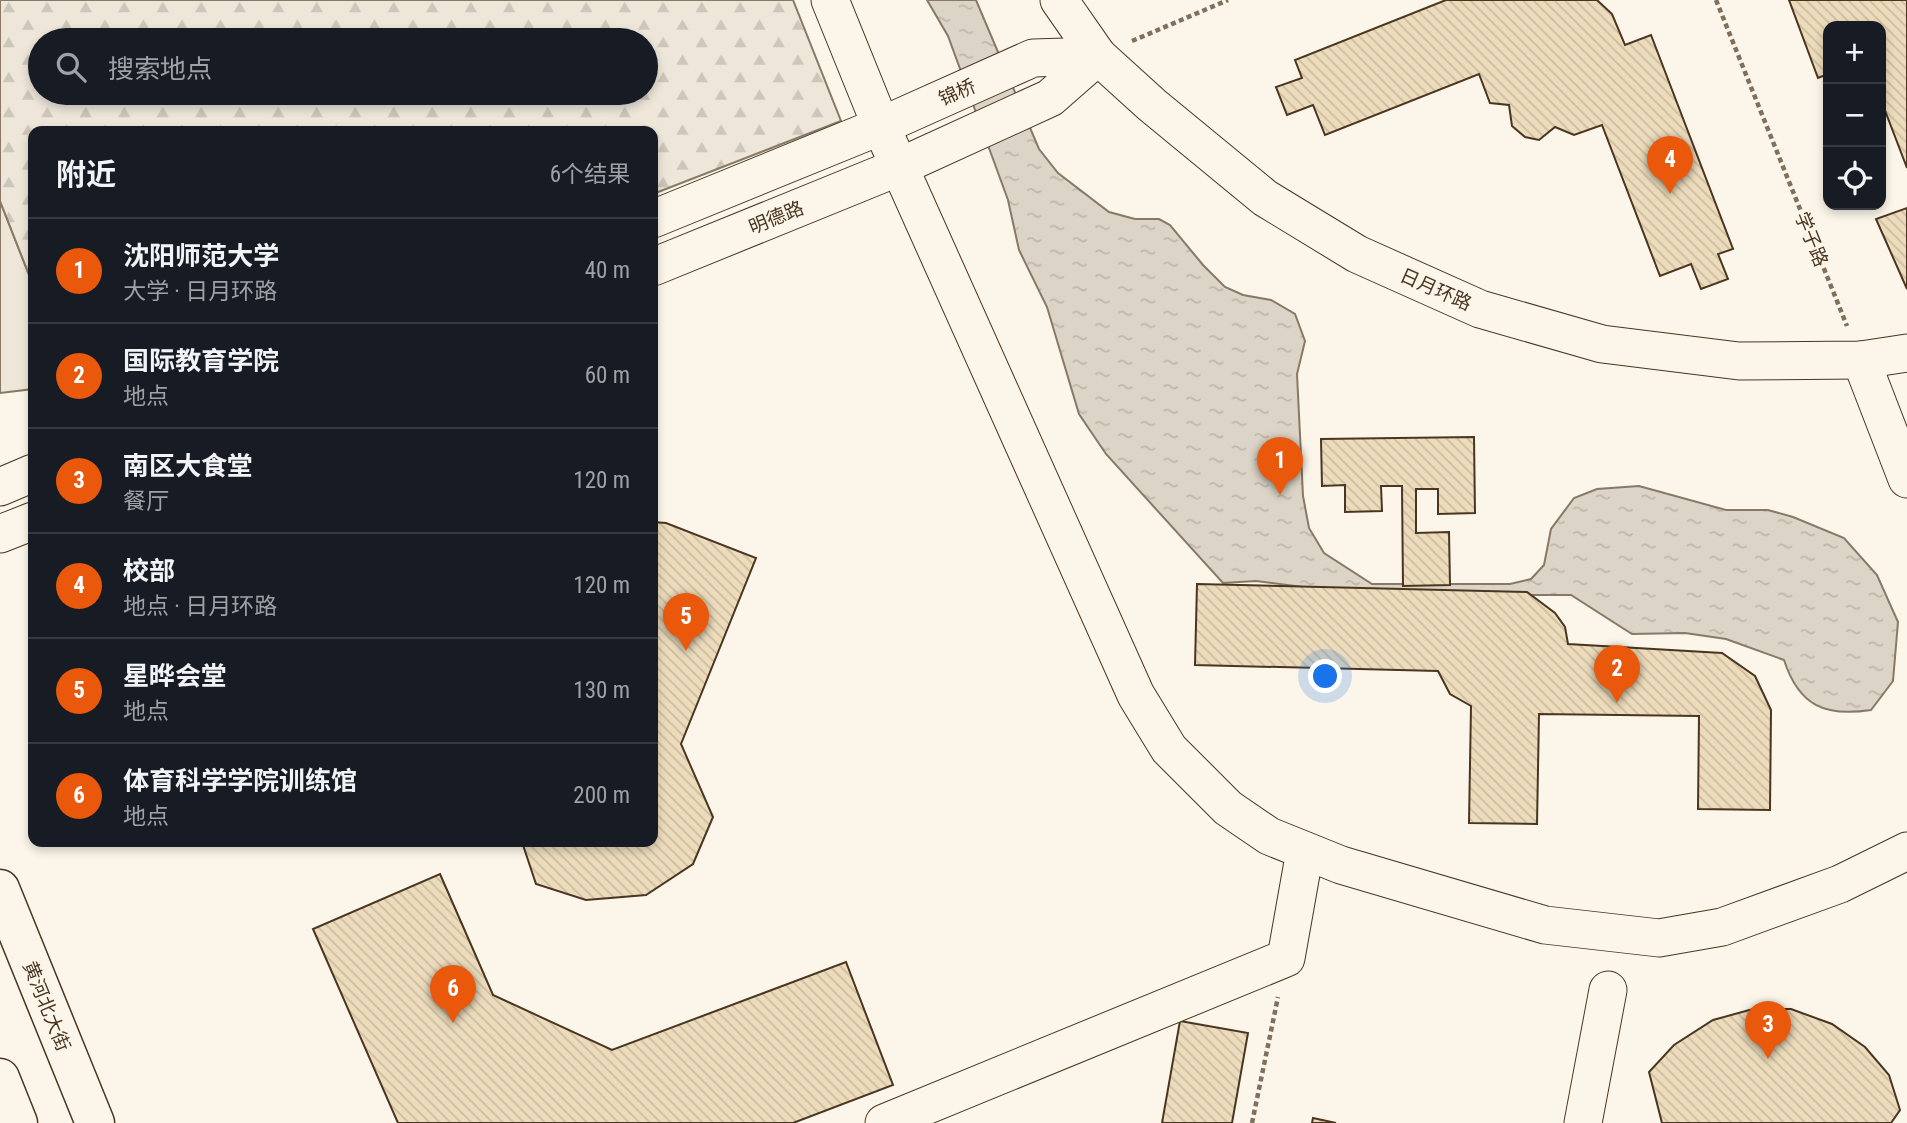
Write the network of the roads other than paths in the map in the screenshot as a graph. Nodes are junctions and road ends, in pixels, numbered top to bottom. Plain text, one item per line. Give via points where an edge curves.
1 (830, 0) edge
2 (1059, 0) edge
3 (1098, 56) junction
4 (880, 126) junction
5 (899, 167) junction
6 (658, 217) edge
7 (658, 265) edge
8 (1907, 353) edge
9 (1861, 360) junction
10 (28, 475) edge
11 (1907, 479) edge
12 (0, 487) edge
13 (28, 523) edge
14 (0, 534) edge
15 (1305, 851) junction
16 (1907, 851) edge
17 (0, 889) edge
18 (1608, 990) dead end
19 (0, 1078) edge
20 (18, 1123) edge
21 (95, 1123) edge
22 (884, 1123) edge
23 (1583, 1123) edge

1 - 4 street
2 - 3 street, 日月环路
3 - 4 street, 锦桥 via 1033,58
3 - 5 street via 1050,98
3 - 9 street, 日月环路 via 1265,198 1357,254 1480,309 1602,344 1738,361
4 - 5 street
4 - 6 street
5 - 7 street, 明德路
5 - 15 street via 1136,695 1169,749 1228,808 1269,836
8 - 9 street, 日月环路
9 - 11 street
10 - 12 street
13 - 14 street
15 - 16 street via 1545,925 1660,938 1722,927 1840,884
15 - 22 street via 1286,958
17 - 21 highway, 黄河北大街
18 - 23 street
19 - 20 highway

